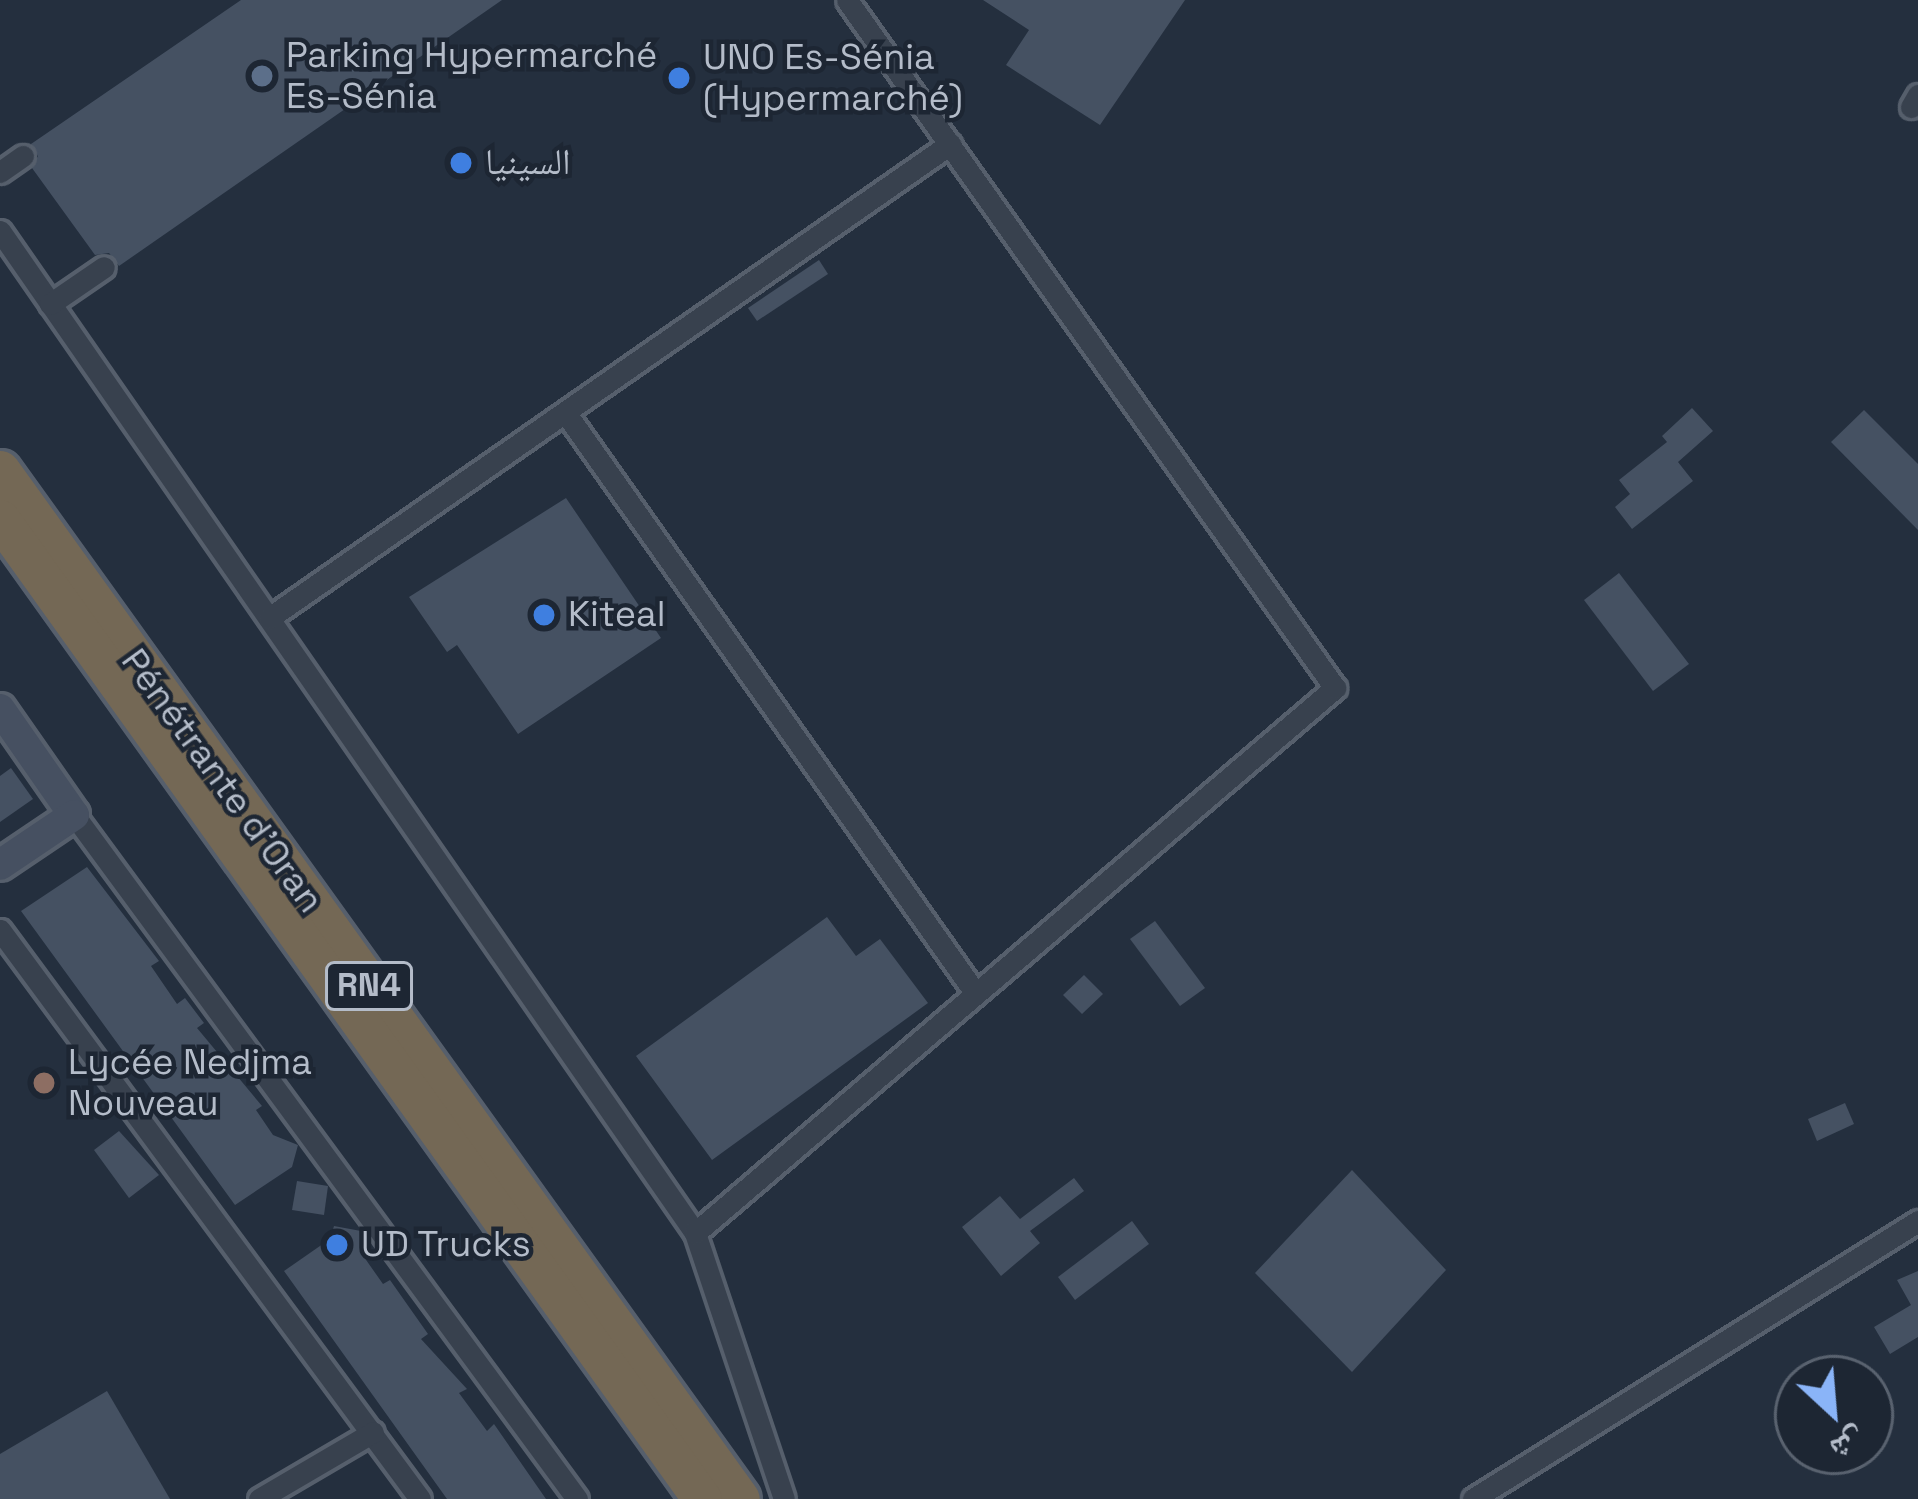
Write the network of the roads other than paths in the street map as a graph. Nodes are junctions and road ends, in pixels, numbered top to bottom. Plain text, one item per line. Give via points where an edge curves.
1 (847, 0) edge
2 (950, 144) junction
3 (23, 156) dead end
4 (0, 172) edge
5 (0, 231) edge
6 (104, 268) dead end
7 (50, 304) junction
8 (565, 412) junction
9 (0, 470) edge
10 (0, 518) edge
11 (269, 618) junction
12 (0, 709) edge
13 (74, 815) junction
14 (0, 865) edge
15 (0, 930) edge
16 (976, 994) junction
17 (1918, 1221) edge
18 (695, 1233) junction
19 (373, 1432) junction
20 (259, 1499) edge
21 (420, 1499) edge
22 (577, 1499) edge
23 (701, 1499) edge
24 (740, 1499) edge
25 (784, 1499) edge
26 (1472, 1499) edge

1 - 2 street
2 - 8 street
2 - 16 street via 1336,688
3 - 4 street
5 - 7 street
6 - 7 street
7 - 11 street
8 - 11 street
8 - 16 street
9 - 24 highway, Pénétrante d'Oran / RN4
10 - 23 highway, Pénétrante d'Oran / RN4
11 - 18 street
12 - 13 street
13 - 14 street
13 - 22 street
15 - 19 street
16 - 18 street
17 - 26 street
18 - 25 street
19 - 20 street
19 - 21 street

